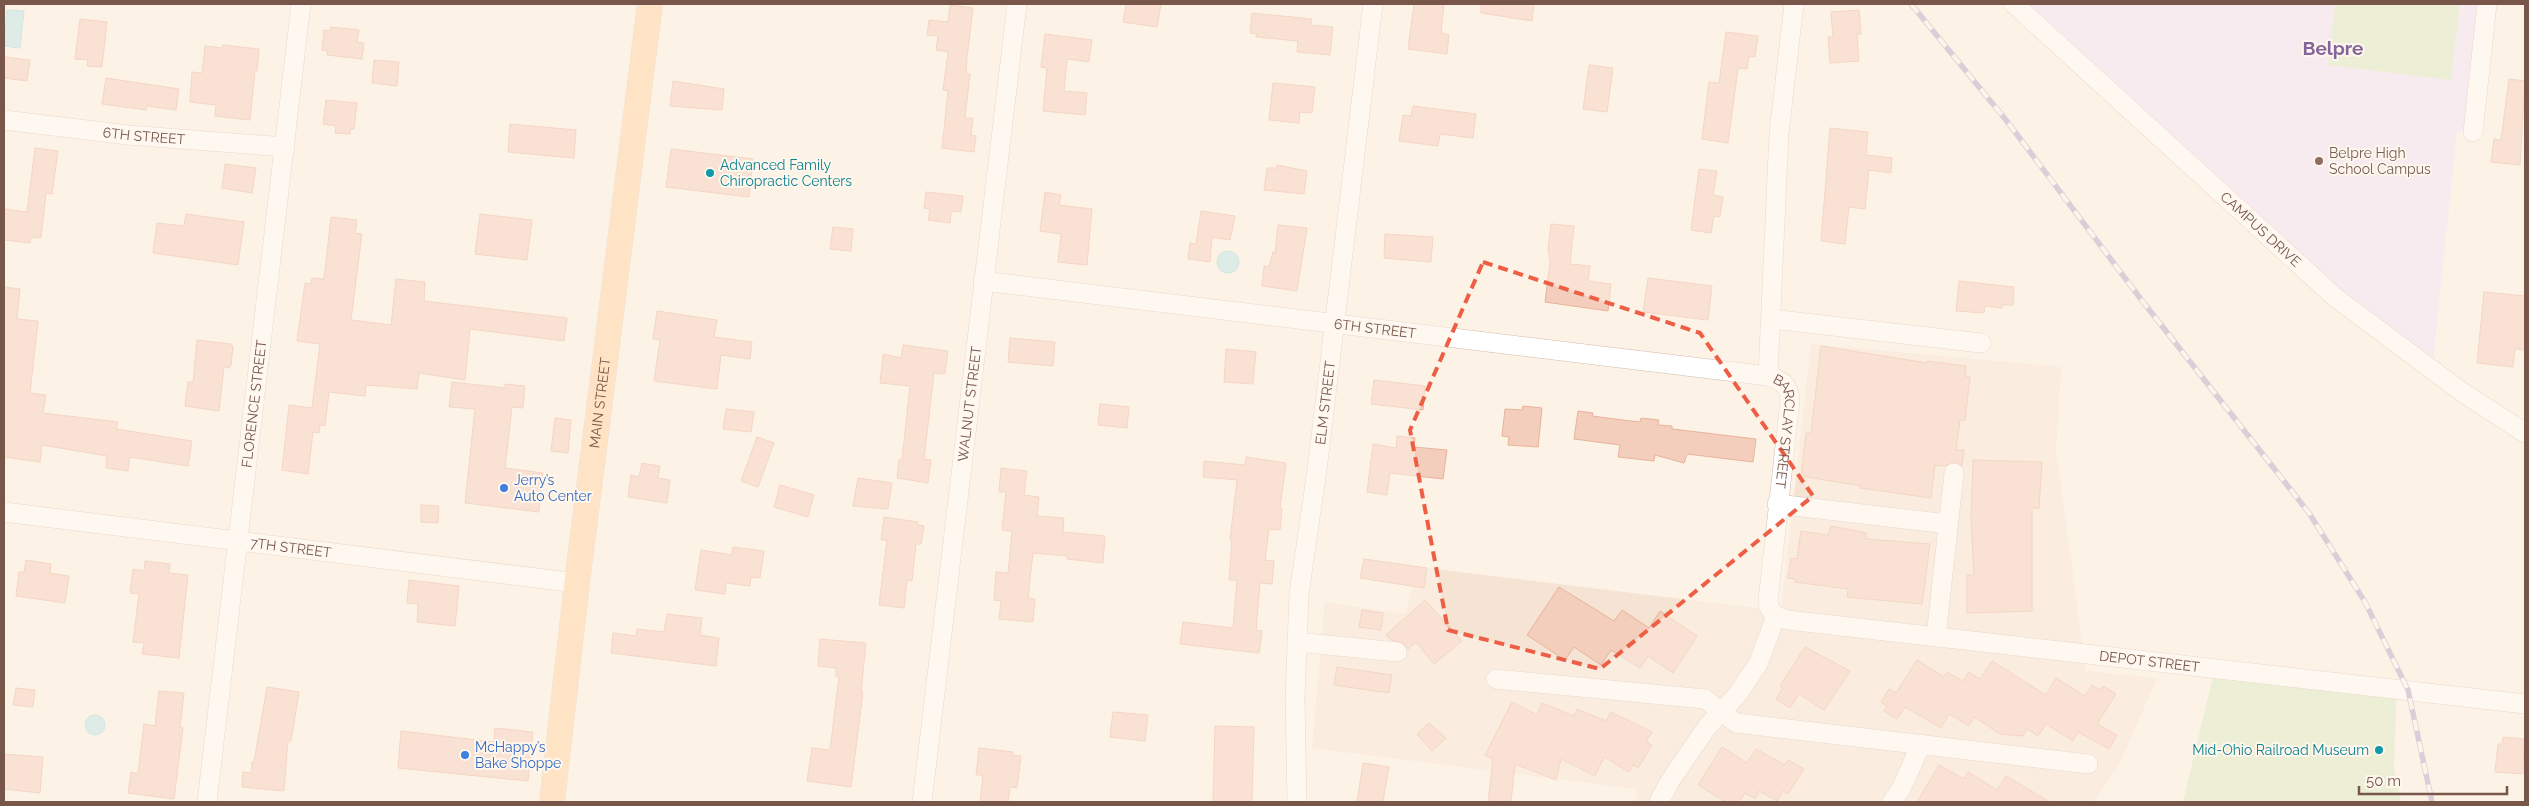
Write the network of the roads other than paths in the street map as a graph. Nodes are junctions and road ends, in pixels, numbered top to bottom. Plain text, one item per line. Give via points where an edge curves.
1 (301, 4) edge
2 (650, 4) edge
3 (1017, 4) edge
4 (1373, 4) edge
5 (1794, 4) edge
6 (2014, 4) edge
7 (2487, 4) edge
8 (4, 120) edge
9 (2473, 132) dead end
10 (285, 147) junction
11 (983, 282) junction
12 (1770, 319) junction
13 (1334, 323) junction
14 (1981, 343) dead end
15 (1768, 376) junction
16 (2525, 433) edge
17 (1954, 473) dead end
18 (1777, 504) junction
19 (4, 512) edge
20 (1948, 524) junction
21 (237, 541) junction
22 (577, 583) junction
23 (1776, 616) junction
24 (1936, 637) junction
25 (1297, 642) junction
26 (1397, 652) dead end
27 (1496, 680) dead end
28 (2525, 704) edge
29 (1722, 710) junction
30 (1921, 744) junction
31 (2088, 764) dead end
32 (207, 802) edge
33 (552, 802) edge
34 (922, 802) edge
35 (1296, 802) edge
36 (1659, 802) edge
37 (1892, 802) edge

1 - 10 street, FLORENCE STREET
2 - 22 main road, MAIN STREET
3 - 11 street, WALNUT STREET
4 - 13 street, ELM STREET
5 - 12 street, BARCLAY STREET via 1780,133
6 - 16 street, CAMPUS DRIVE via 2336,298 2462,392
7 - 9 street
8 - 10 street, 6TH STREET via 128,136
10 - 21 street, FLORENCE STREET
11 - 13 street, 6TH STREET
11 - 34 street, WALNUT STREET
12 - 14 street
12 - 15 street, BARCLAY STREET
13 - 15 street, 6TH STREET
13 - 25 street, ELM STREET via 1299,594
15 - 18 street, BARCLAY STREET via 1784,382 1790,391
17 - 20 street
18 - 20 street
18 - 23 street, BARCLAY STREET via 1768,601 1771,612
19 - 21 street, 7TH STREET
20 - 24 street
21 - 22 street, 7TH STREET
21 - 32 street, FLORENCE STREET
22 - 33 main road, MAIN STREET
23 - 24 street, DEPOT STREET
23 - 29 street via 1758,664
24 - 28 street, DEPOT STREET
25 - 26 street
25 - 35 street, ELM STREET
27 - 29 street via 1705,699
29 - 30 street via 1736,723
29 - 36 street via 1670,781
30 - 31 street
30 - 37 street

